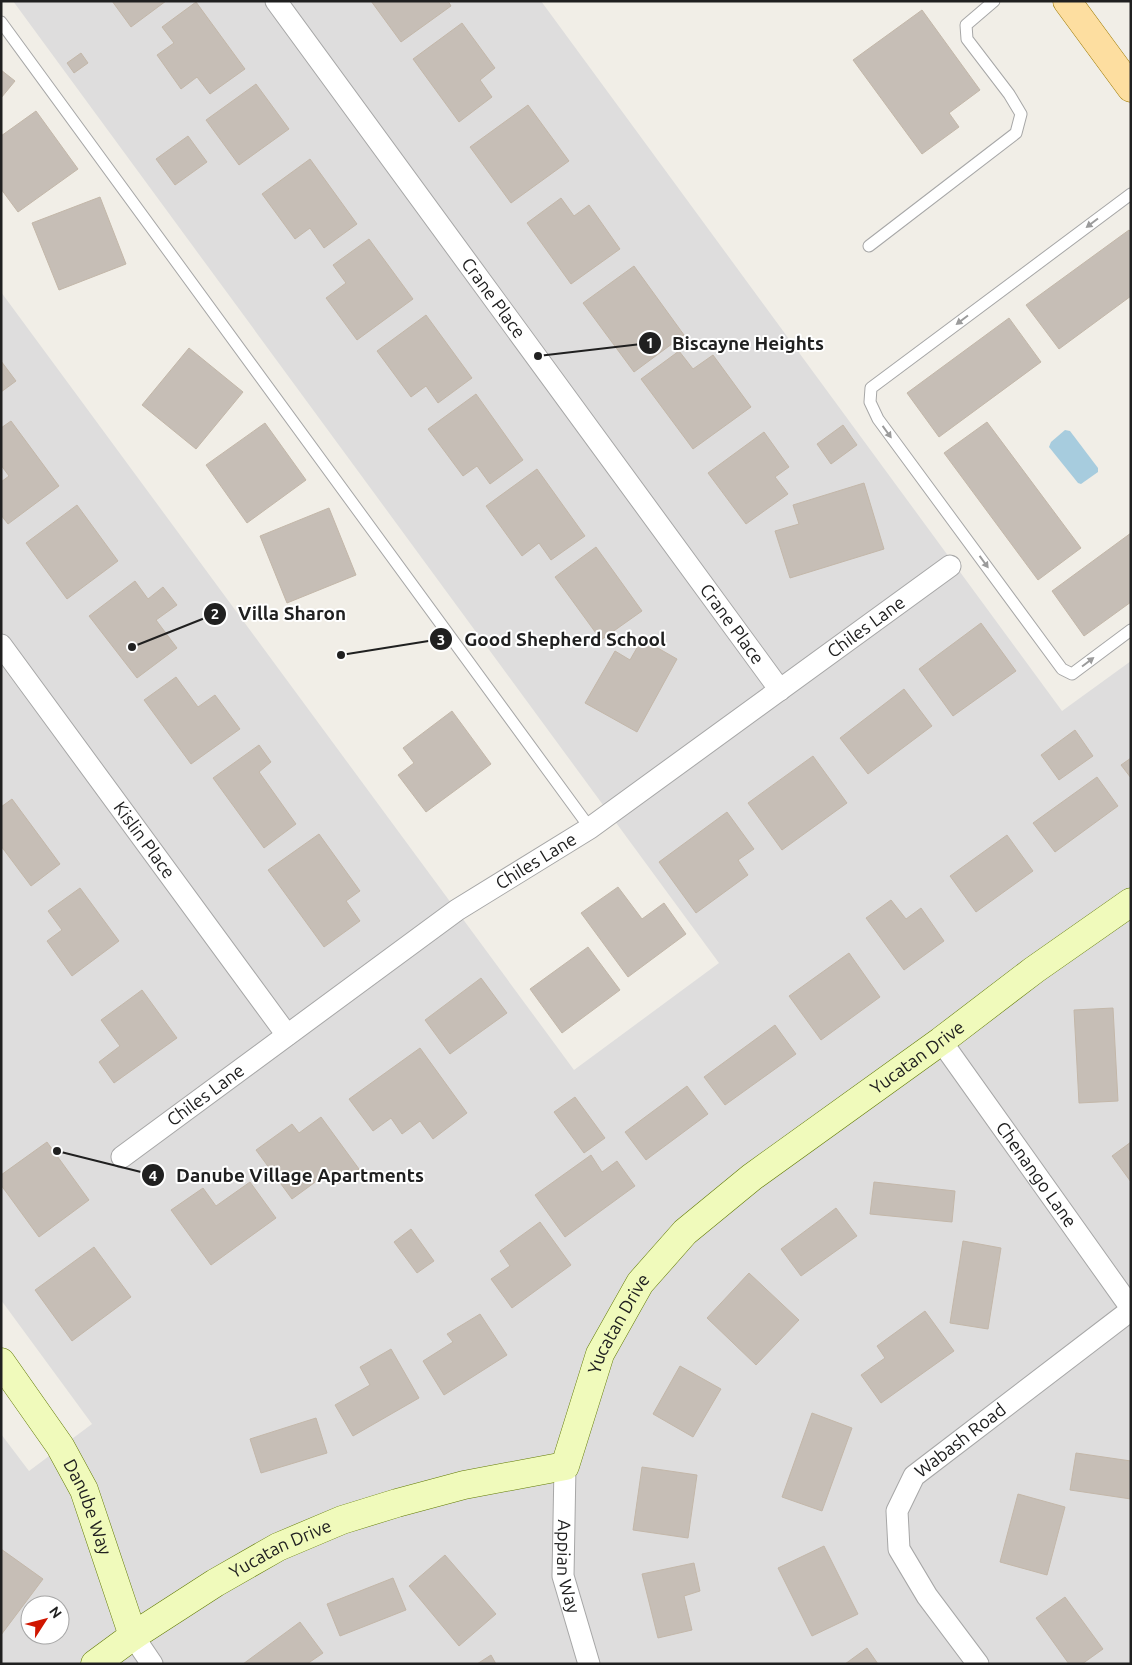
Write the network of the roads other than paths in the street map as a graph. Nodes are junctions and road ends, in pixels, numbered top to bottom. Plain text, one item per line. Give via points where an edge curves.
1 (276, 1) edge
2 (994, 1) edge
3 (1067, 1) edge
4 (1, 22) edge
5 (1131, 88) edge
6 (1131, 194) edge
7 (869, 246) dead end
8 (950, 566) dead end
9 (1131, 630) edge
10 (1, 645) edge
11 (780, 690) junction
12 (590, 828) junction
13 (1131, 902) edge
14 (287, 1035) junction
15 (940, 1041) junction
16 (122, 1157) dead end
17 (1131, 1309) edge
18 (1, 1362) edge
19 (565, 1466) junction
20 (133, 1636) junction
21 (95, 1664) edge
22 (152, 1664) edge
23 (589, 1664) edge
24 (978, 1664) edge

1 - 11 street, Crane Place
2 - 7 lane via 966,25 967,39 1021,114 1016,133
3 - 5 main road
4 - 12 lane
6 -> 9 lane via 871,388 870,402 878,419 1062,668 1072,674
8 - 11 street, Chiles Lane
10 - 14 street, Kislin Place
11 - 12 street, Chiles Lane
12 - 14 street, Chiles Lane via 457,910
13 - 15 street, Yucatan Drive
14 - 16 street, Chiles Lane
15 - 17 street, Chenango Lane
15 - 19 street, Yucatan Drive via 752,1177 685,1232 640,1283 600,1354
17 - 24 street, Wabash Road via 914,1476 897,1512 899,1549 927,1596
18 - 20 street, Danube Way via 60,1446 84,1490
19 - 20 street, Yucatan Drive via 464,1485 342,1520 278,1547
19 - 23 street, Appian Way via 563,1576
20 - 21 street, Yucatan Drive
20 - 22 street, Danube Way

